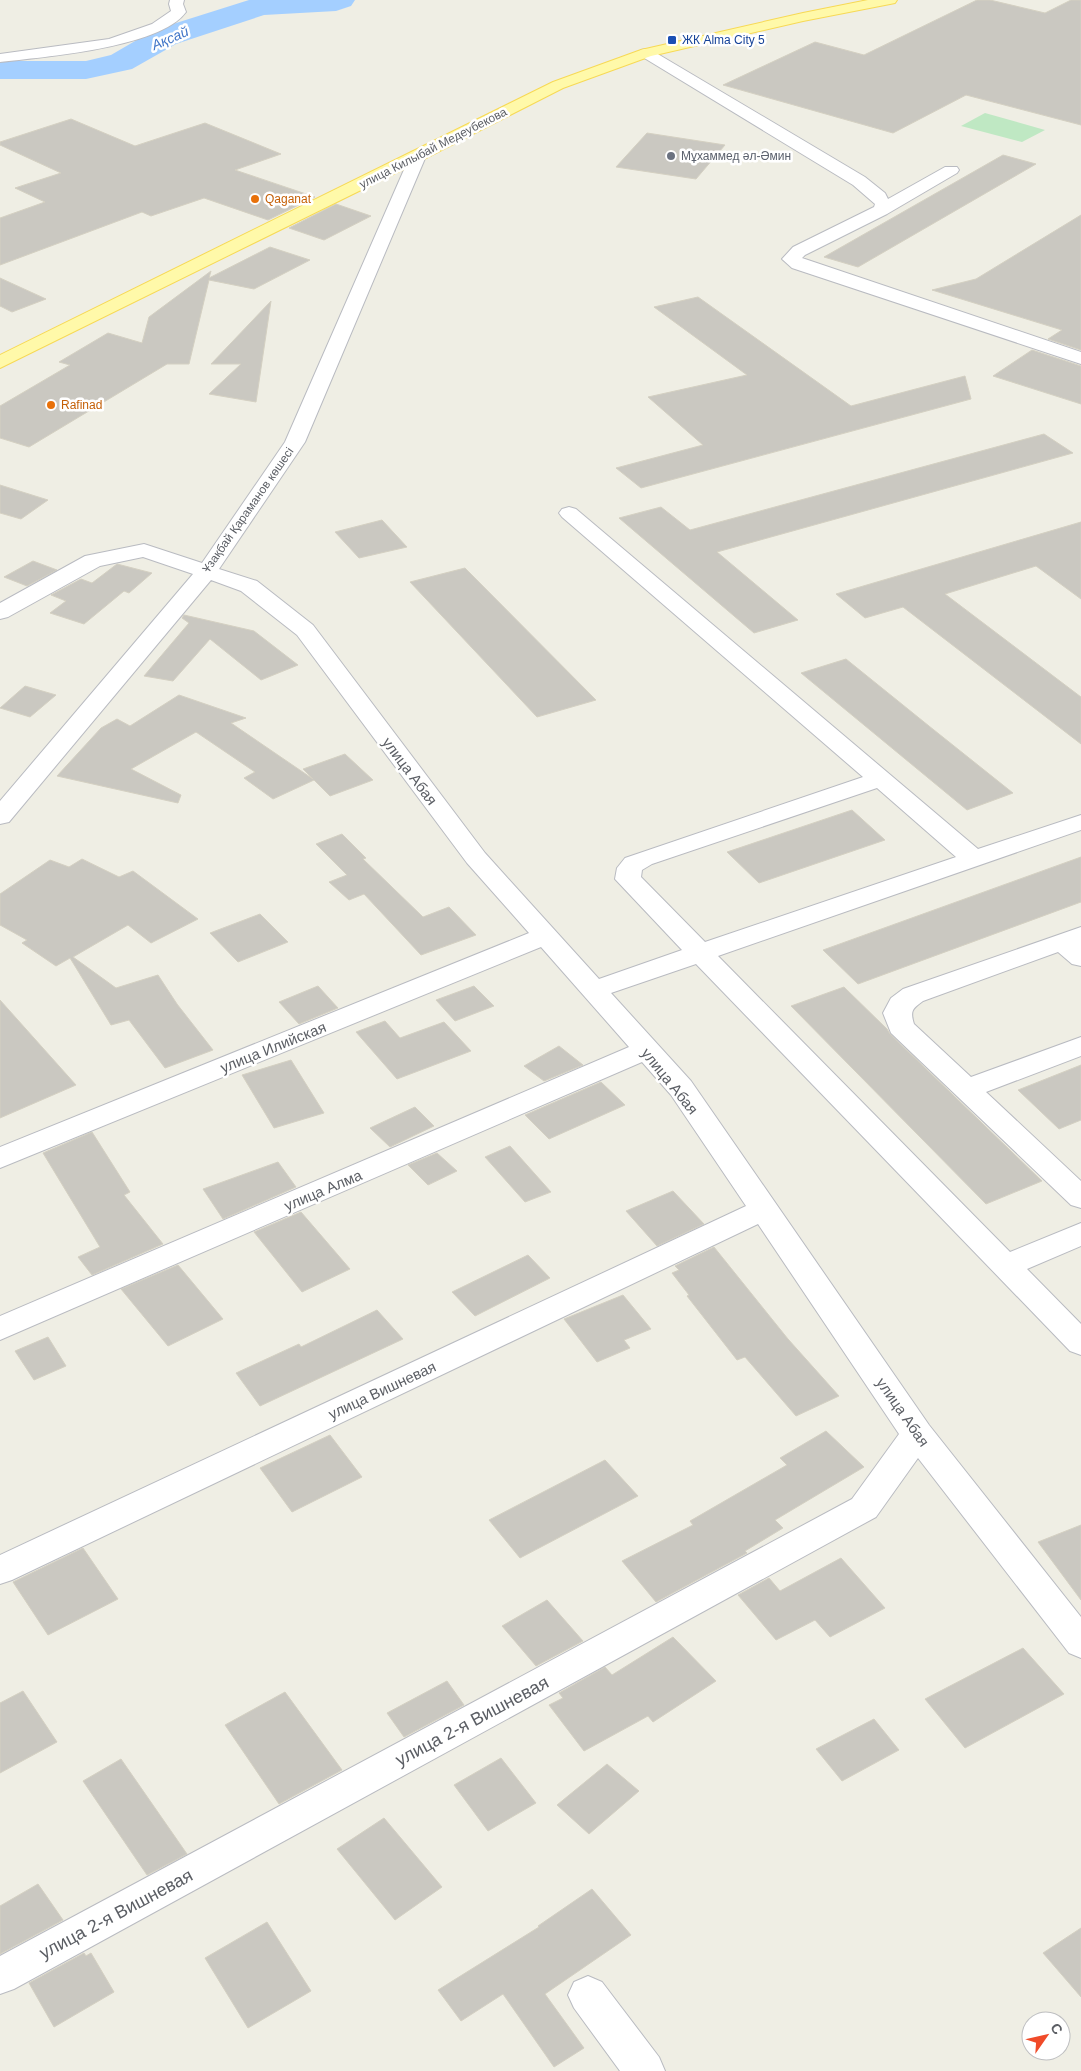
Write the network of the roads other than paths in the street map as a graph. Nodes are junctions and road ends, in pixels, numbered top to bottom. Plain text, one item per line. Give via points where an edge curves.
1 (178, 0) edge
2 (890, 0) edge
3 (875, 2) edge
4 (646, 53) junction
5 (0, 58) edge
6 (418, 156) junction
7 (951, 170) dead end
8 (880, 210) junction
9 (1081, 358) edge
10 (0, 362) edge
11 (569, 513) dead end
12 (207, 570) junction
13 (0, 612) edge
14 (881, 780) junction
15 (0, 817) edge
16 (1077, 828) edge
17 (974, 859) junction
18 (545, 936) junction
19 (1074, 945) edge
20 (700, 952) junction
21 (593, 990) junction
22 (1081, 1046) edge
23 (646, 1050) junction
24 (966, 1089) junction
25 (0, 1158) edge
26 (1081, 1198) edge
27 (764, 1210) junction
28 (1081, 1234) edge
29 (1005, 1266) junction
30 (0, 1329) edge
31 (1081, 1343) edge
32 (917, 1434) junction
33 (0, 1570) edge
34 (1081, 1643) edge
35 (0, 1976) edge
36 (588, 1995) dead end
37 (645, 2071) edge

1 - 5 street via 179,12 157,27 111,43
2 - 3 main road, улица Килыбай Медеубекова
3 - 4 main road, улица Килыбай Медеубекова
4 - 6 main road, улица Килыбай Медеубекова via 558,85
4 - 8 street via 859,181 880,197 883,204
6 - 10 main road, улица Килыбай Медеубекова
6 - 12 street, Ұзақбай Қараманов көшесі via 295,442
7 - 8 street
8 - 9 street via 799,251 792,259 798,264
11 - 14 street
12 - 13 street, улица Абая via 144,550 93,561
12 - 15 street, Ұзақбай Қараманов көшесі
12 - 18 street, улица Абая via 249,586 305,630 476,858
14 - 17 street
14 - 20 street via 632,864 627,871 628,878
16 - 17 street
17 - 20 street
18 - 21 street, улица Абая
18 - 25 street, улица Илийская
19 - 24 street via 913,995 901,1004 897,1013 901,1026
20 - 21 street
20 - 29 street
21 - 23 street, улица Абая
22 - 24 street
23 - 27 street, улица Абая via 680,1088
23 - 30 street, улица Алма
24 - 26 street
27 - 32 street, улица Абая
27 - 33 street, улица Вишневая
28 - 29 street
29 - 31 street
32 - 34 street, улица Абая
32 - 35 street, улица 2-я Вишневая via 864,1508
36 - 37 street

